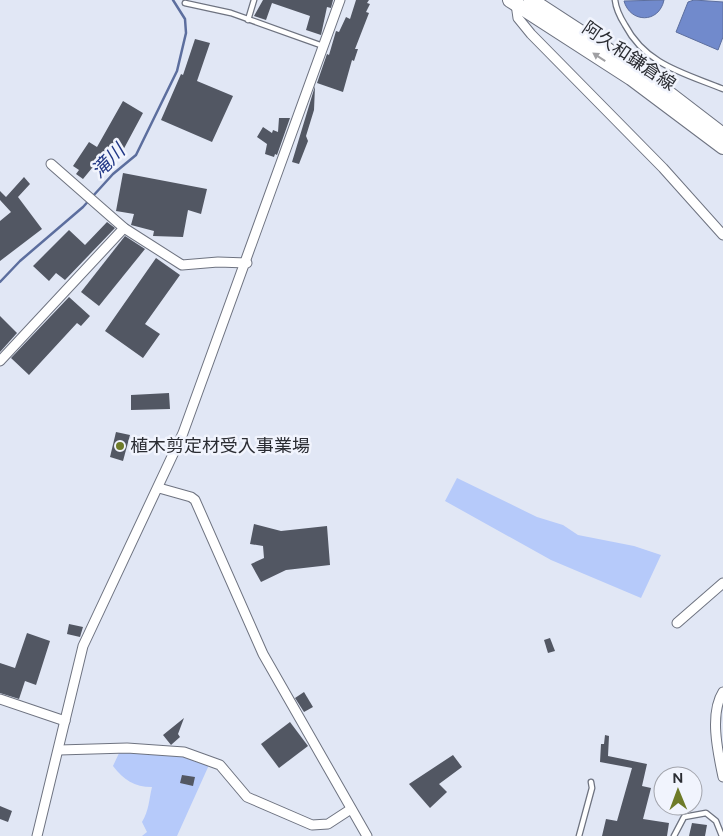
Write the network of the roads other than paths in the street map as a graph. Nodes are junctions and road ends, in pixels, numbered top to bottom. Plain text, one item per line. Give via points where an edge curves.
1 (254, 0) edge
2 (340, 0) edge
3 (532, 0) edge
4 (615, 0) edge
5 (513, 2) edge
6 (185, 3) dead end
7 (248, 20) junction
8 (324, 46) junction
9 (723, 89) edge
10 (723, 135) edge
11 (723, 148) edge
12 (50, 164) dead end
13 (124, 228) junction
14 (723, 234) edge
15 (247, 263) junction
16 (0, 361) edge
17 (159, 488) junction
18 (723, 583) edge
19 (677, 623) dead end
20 (723, 692) edge
21 (0, 699) edge
22 (65, 720) junction
23 (60, 750) junction
24 (721, 761) edge
25 (723, 777) edge
26 (591, 782) dead end
27 (352, 809) junction
28 (37, 836) edge
29 (367, 836) edge
30 (579, 836) edge
31 (674, 836) edge
32 (722, 836) edge

1 - 7 lane
2 - 8 street
3 - 10 main road, 阿久和鎌倉線 via 637,69
4 - 9 lane via 632,40 644,52 658,62
11 -> 5 main road, 阿久和鎌倉線 via 631,78
5 - 14 street via 518,18 531,34
6 - 7 lane
7 - 8 lane
8 - 15 street
12 - 13 street
13 - 15 street via 182,265
13 - 16 street
15 - 17 street
17 - 22 street via 83,646
17 - 27 street via 196,500 263,654
18 - 19 street
20 - 24 street via 717,704
21 - 22 street
22 - 23 street
23 - 27 street via 127,748 184,752 220,765 247,797 312,824 328,824
23 - 28 street
24 - 25 street
26 - 30 lane
27 - 29 street
31 - 32 lane via 684,817 706,813 716,822

